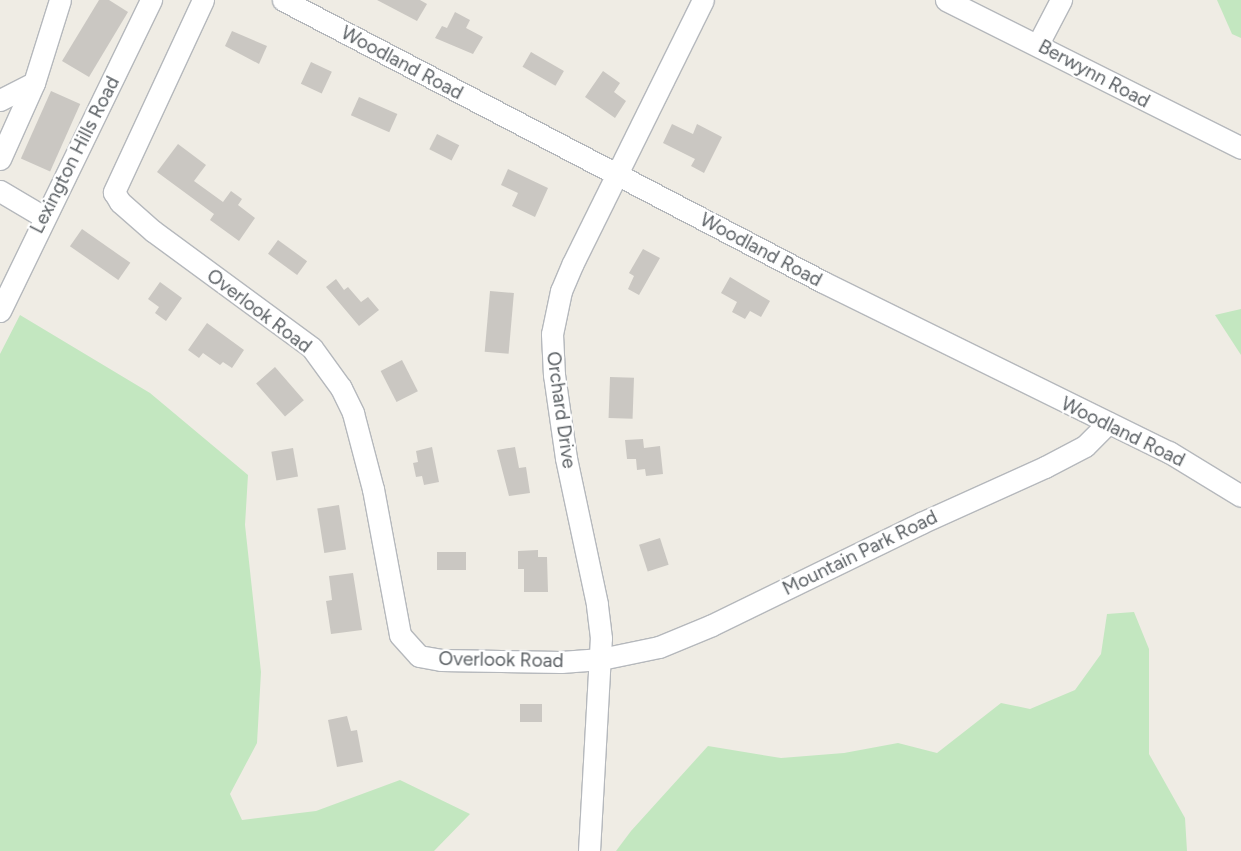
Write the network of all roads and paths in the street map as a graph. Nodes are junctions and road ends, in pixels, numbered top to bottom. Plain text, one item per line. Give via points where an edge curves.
1 (60, 0) edge
2 (151, 0) edge
3 (203, 0) edge
4 (283, 0) edge
5 (703, 0) edge
6 (946, 0) edge
7 (1061, 0) edge
8 (1038, 44) junction
9 (34, 82) junction
10 (0, 100) edge
11 (1241, 148) edge
12 (0, 158) edge
13 (616, 174) junction
14 (0, 191) edge
15 (44, 217) junction
16 (0, 311) edge
17 (1108, 423) junction
18 (1241, 496) edge
19 (601, 659) junction
20 (589, 851) edge

1 - 9 street
2 - 15 street, Lexington Hills Road
3 - 19 street, Overlook Road via 114,192 120,202 153,231 312,348 341,388 353,413 372,488 400,635 408,647 419,656 441,660 560,662
4 - 13 street, Woodland Road
5 - 13 street, Orchard Drive
6 - 8 street, Berwynn Road
7 - 8 street
8 - 11 street, Berwynn Road
9 - 10 street
9 - 12 street
13 - 17 street, Woodland Road via 823,282
13 - 19 street, Orchard Drive via 561,291 552,334 554,375 566,458 597,604
14 - 15 street
15 - 16 street, Lexington Hills Road
17 - 18 street, Woodland Road via 1169,452
17 - 19 street, Mountain Park Road via 1086,446 1045,467 927,520 712,625 659,647
19 - 20 street, Orchard Drive

